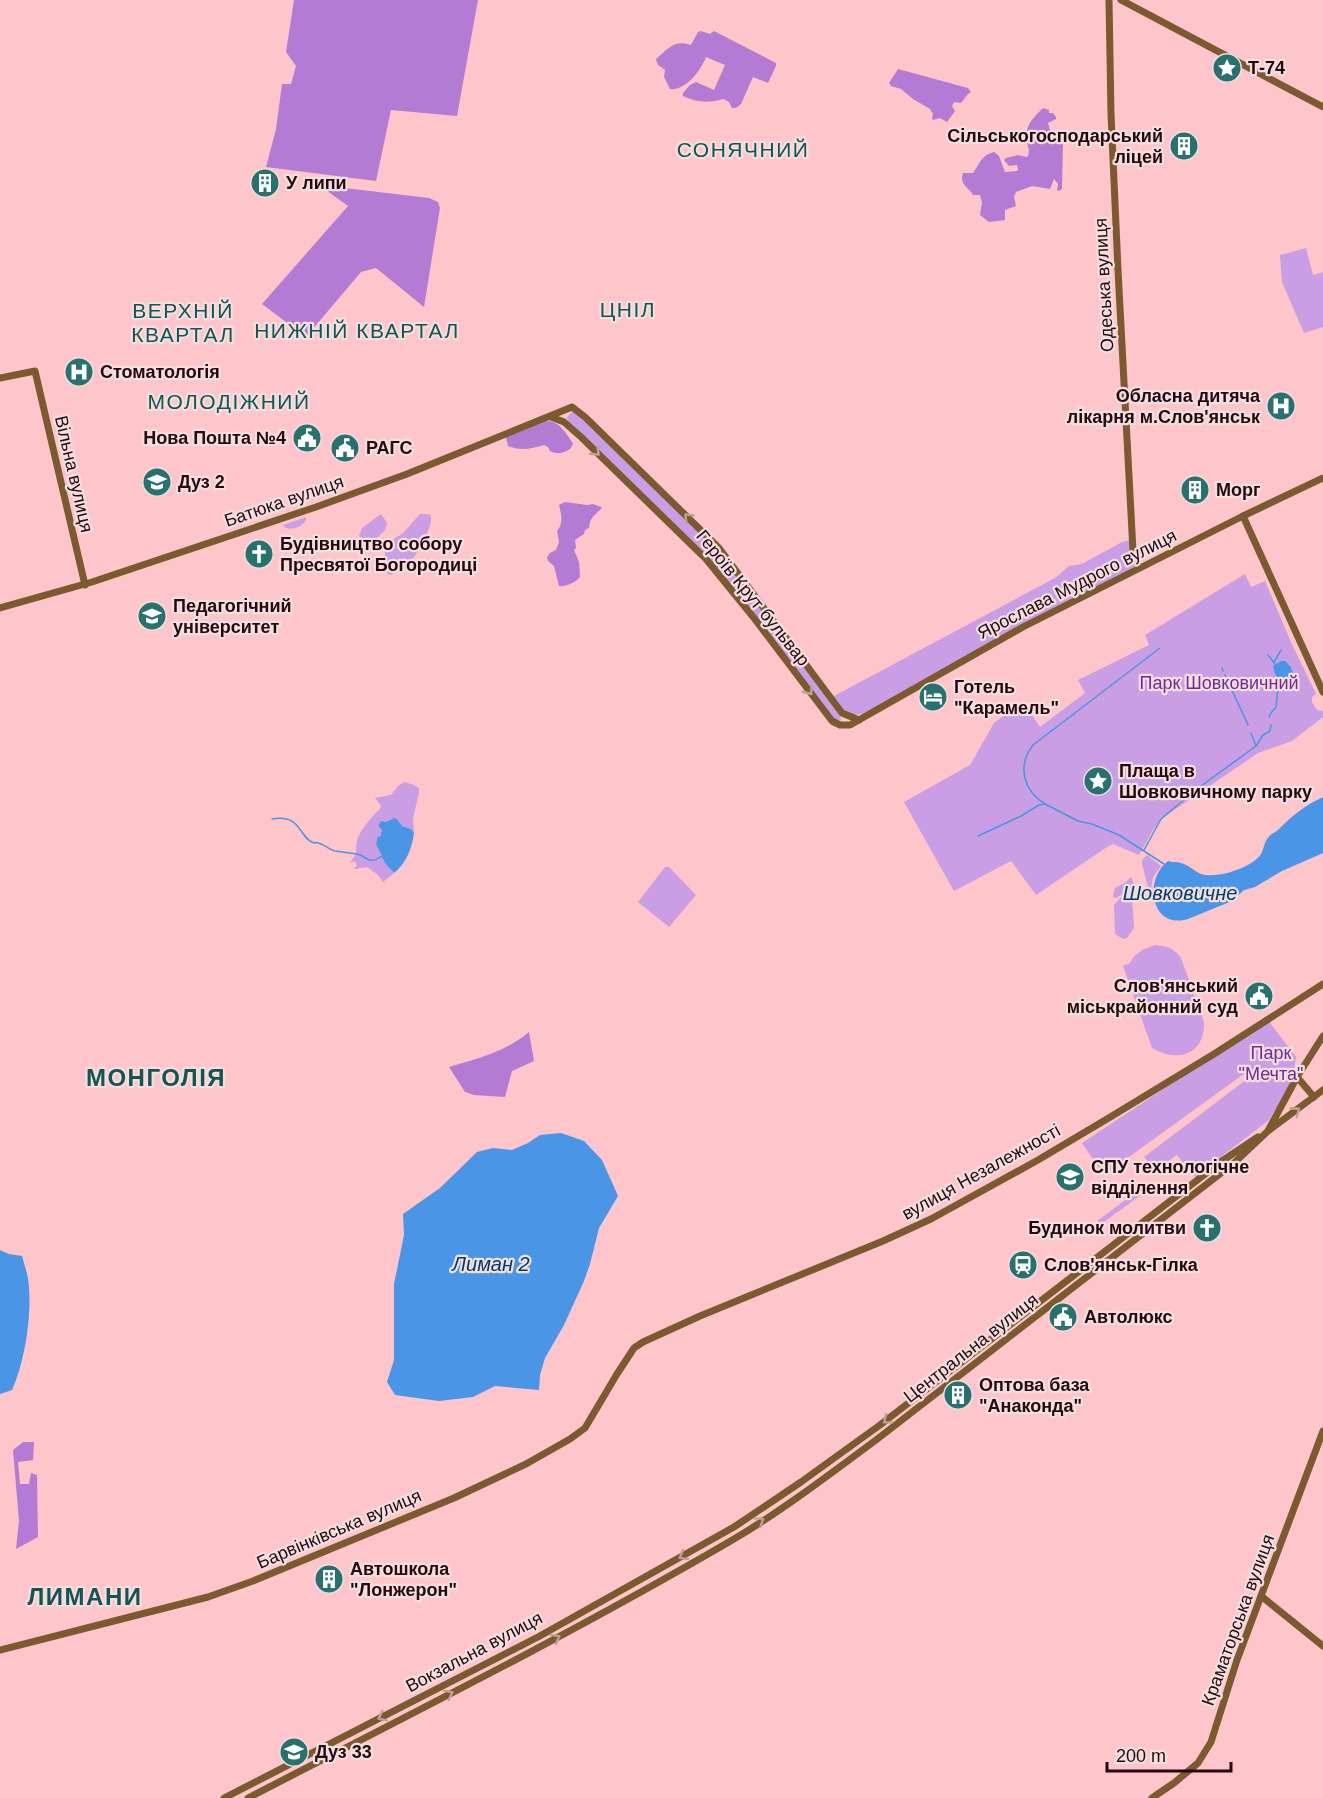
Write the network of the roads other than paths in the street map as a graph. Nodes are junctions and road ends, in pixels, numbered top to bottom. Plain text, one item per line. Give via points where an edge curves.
1 (1109, 0) edge
2 (1121, 0) edge
3 (1323, 106) edge
4 (0, 378) edge
5 (572, 407) joint
6 (550, 417) junction
7 (1323, 478) edge
8 (1243, 516) junction
9 (1138, 568) junction
10 (85, 585) junction
11 (0, 609) edge
12 (1323, 692) edge
13 (859, 720) junction
14 (850, 725) joint
15 (1323, 984) edge
16 (1323, 1035) edge
17 (1297, 1077) junction
18 (1323, 1090) edge
19 (1314, 1097) junction
20 (1268, 1131) junction
21 (634, 1348) joint
22 (1323, 1431) edge
23 (734, 1527) joint
24 (710, 1551) joint
25 (1261, 1596) junction
26 (1323, 1646) edge
27 (0, 1650) edge
28 (224, 1798) edge
29 (248, 1798) edge
30 (1152, 1798) edge

1 - 9 street, Одеська вулиця via 1124,386 1133,551
2 - 3 street
4 - 10 street, Вільна вулиця via 35,371
5 - 6 street, Батюка вулиця
13 -> 5 street, Героїв Крут бульвар via 841,712 719,548
6 - 10 street, Батюка вулиця via 316,507
6 -> 14 street, Героїв Крут бульвар via 564,422 581,437 706,559 832,721
7 - 8 street, Ярослава Мудрого вулиця
8 - 9 street, Ярослава Мудрого вулиця
8 - 12 street
9 - 13 street, Ярослава Мудрого вулиця via 1023,627
10 - 11 street, Батюка вулиця
13 - 14 street, Ярослава Мудрого вулиця
15 - 21 street, вулиця Незалежності via 1107,1119 931,1218 656,1335
16 - 17 street
17 - 19 street
17 - 20 street
18 - 19 street, Центральна вулиця
20 -> 19 street, Центральна вулиця
20 -> 23 street, Центральна вулиця via 1222,1161 880,1425
24 -> 20 street, Центральна вулиця via 736,1538 876,1440 1234,1163
21 - 27 street, Барвінківська вулиця via 585,1428 526,1464 454,1498 208,1597
22 - 25 street, Краматорська вулиця
23 -> 28 street, Вокзальна вулиця via 538,1637
29 -> 24 street, Вокзальна вулиця via 522,1658
25 - 26 street
25 - 30 street, Краматорська вулиця via 1207,1750 1191,1769

